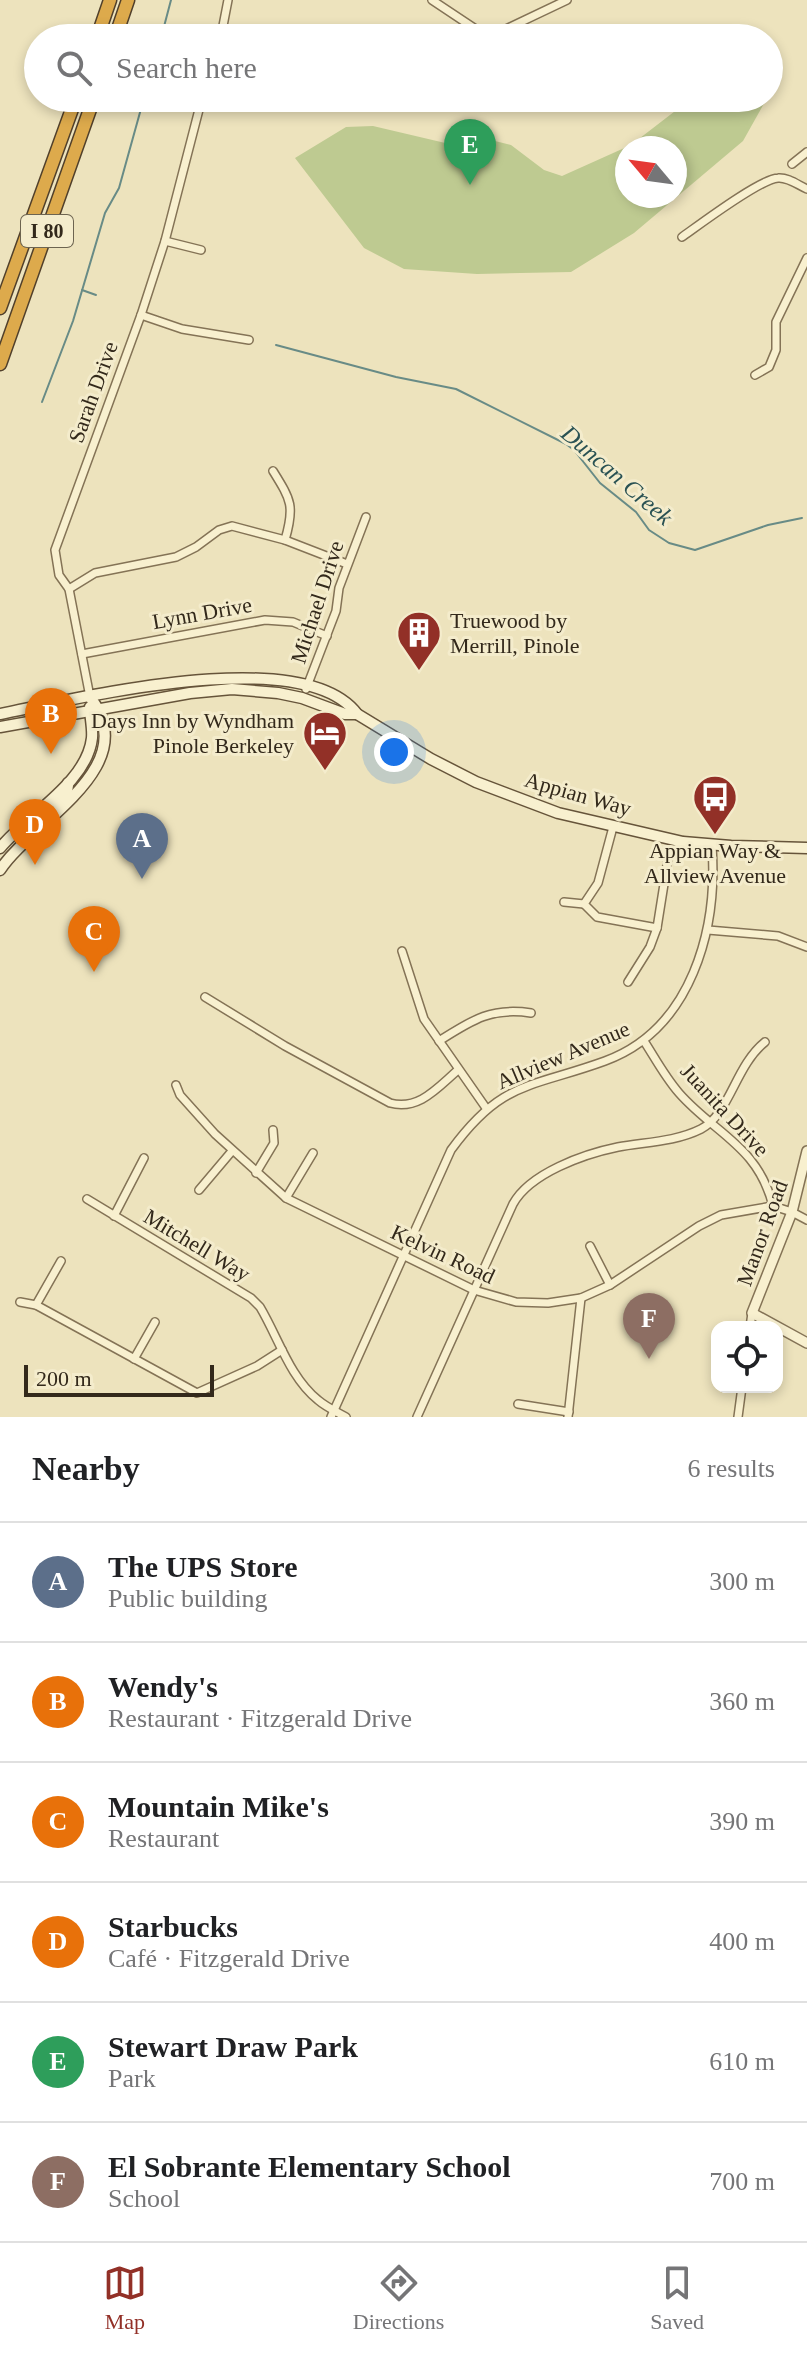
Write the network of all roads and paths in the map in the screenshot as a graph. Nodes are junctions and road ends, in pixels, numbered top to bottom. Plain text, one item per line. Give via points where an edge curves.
1 (110, 0) edge
2 (128, 0) edge
3 (228, 0) edge
4 (432, 0) edge
5 (539, 0) edge
6 (567, 0) edge
7 (544, 10) junction
8 (102, 24) edge
9 (120, 24) edge
10 (225, 24) edge
11 (468, 24) edge
12 (516, 24) edge
13 (71, 112) edge
14 (89, 112) edge
15 (198, 112) edge
16 (807, 152) edge
17 (792, 164) dead end
18 (807, 189) edge
19 (682, 237) dead end
20 (165, 241) junction
21 (201, 250) dead end
22 (807, 258) edge
23 (0, 308) edge
24 (141, 315) junction
25 (249, 340) dead end
26 (0, 364) edge
27 (755, 375) dead end
28 (273, 471) dead end
29 (366, 517) dead end
30 (285, 540) junction
31 (347, 564) junction
32 (69, 589) junction
33 (327, 636) junction
34 (82, 654) junction
35 (307, 687) junction
36 (90, 697) junction
37 (302, 698) junction
38 (95, 711) junction
39 (0, 714) edge
40 (357, 714) junction
41 (0, 727) edge
42 (68, 783) junction
43 (39, 810) junction
44 (45, 823) junction
45 (613, 827) junction
46 (807, 836) edge
47 (712, 846) junction
48 (0, 848) edge
49 (18, 848) junction
50 (806, 848) edge
51 (668, 859) dead end
52 (0, 870) edge
53 (564, 902) dead end
54 (584, 904) junction
55 (657, 928) junction
56 (708, 930) junction
57 (807, 947) edge
58 (402, 951) dead end
59 (628, 982) dead end
60 (205, 997) dead end
61 (531, 1013) dead end
62 (439, 1041) junction
63 (644, 1041) junction
64 (765, 1042) dead end
65 (458, 1070) junction
66 (176, 1085) dead end
67 (486, 1108) junction
68 (713, 1122) junction
69 (273, 1130) dead end
70 (232, 1151) junction
71 (807, 1151) edge
72 (313, 1153) dead end
73 (144, 1158) dead end
74 (256, 1173) junction
75 (199, 1190) dead end
76 (286, 1198) junction
77 (87, 1199) dead end
78 (773, 1206) junction
79 (792, 1212) junction
80 (114, 1216) junction
81 (807, 1220) edge
82 (590, 1246) dead end
83 (404, 1255) junction
84 (61, 1261) dead end
85 (610, 1285) junction
86 (474, 1290) junction
87 (581, 1298) junction
88 (20, 1302) dead end
89 (36, 1305) junction
90 (752, 1313) junction
91 (751, 1321) edge
92 (155, 1322) dead end
93 (807, 1343) edge
94 (282, 1350) junction
95 (134, 1359) junction
96 (741, 1393) edge
97 (518, 1404) dead end
98 (332, 1414) edge
99 (568, 1415) edge
100 (346, 1417) edge
101 (417, 1417) edge
102 (738, 1417) edge

1 - 8 highway
2 - 9 highway
3 - 10 street
4 - 11 street
5 - 7 street
6 - 7 street
7 - 12 street
13 - 23 highway, I 80
14 - 26 highway, I 80
15 - 20 street, Sarah Drive
16 - 17 street
18 - 19 street via 774,178
20 - 21 street
20 - 24 street, Sarah Drive
22 - 27 street via 776,322 776,350 769,367
24 - 25 street via 182,329
24 - 32 street, Sarah Drive via 55,550 59,575
28 - 30 street via 290,499
29 - 31 street, Michael Drive
30 - 31 street
30 - 32 street via 232,526 176,557 95,573
31 - 33 street, Michael Drive
32 - 34 street, Sarah Drive
33 - 34 street, Lynn Drive via 293,622 265,620
33 - 35 street, Michael Drive
34 - 36 street, Sarah Drive
35 - 36 main road, Appian Way via 260,678 203,678
35 - 37 street, Michael Drive
35 - 40 main road, Appian Way via 348,702
36 - 38 main road
36 - 39 main road, Appian Way
37 - 38 main road, Appian Way via 258,690 210,690
37 - 40 main road, Appian Way
38 - 41 main road, Appian Way
38 - 42 main road via 90,748
38 - 44 main road via 103,736 98,764 79,793
40 - 45 main road, Appian Way via 476,782
42 - 43 main road
42 - 44 main road via 66,795
43 - 48 main road
43 - 49 main road
44 - 49 main road
45 - 47 main road, Appian Way
45 - 54 street via 598,883
46 - 50 street
47 - 50 main road, Appian Way
47 - 56 street, Allview Avenue
49 - 52 main road
51 - 55 street
53 - 54 street
54 - 55 street via 597,917
55 - 59 street
56 - 57 street via 778,936
56 - 63 street, Allview Avenue via 686,989
58 - 62 street via 424,1019
60 - 65 street via 361,1090 402,1107 414,1105
61 - 62 street via 496,1012
62 - 65 street
63 - 67 street, Allview Avenue via 606,1060 533,1082
63 - 68 street, Juanita Drive via 679,1093
64 - 68 street via 743,1067
65 - 67 street
66 - 70 street, Kelvin Road
67 - 83 street, Allview Avenue via 451,1150
68 - 78 street, Juanita Drive via 748,1156
68 - 86 street via 688,1134 605,1151 537,1178 519,1194
69 - 74 street via 274,1143
70 - 74 street, Kelvin Road
70 - 75 street
71 - 79 street, Manor Road
72 - 76 street
73 - 80 street, Mitchell Way
74 - 76 street, Kelvin Road
76 - 83 street, Kelvin Road
77 - 80 street, Mitchell Way
78 - 79 street
78 - 85 street, Kelvin Road via 710,1220
79 - 81 street
79 - 90 street, Manor Road
80 - 94 street, Mitchell Way via 251,1298
82 - 85 street
83 - 86 street, Kelvin Road
83 - 98 street, Allview Avenue
84 - 89 street
85 - 87 street, Kelvin Road
86 - 87 street, Kelvin Road via 516,1302
86 - 101 street
87 - 99 street
88 - 89 street
89 - 95 street
90 - 91 street, Manor Road
90 - 93 street
92 - 95 street
94 - 95 street via 197,1393
94 - 98 street, Mitchell Way via 307,1389
96 - 102 street
97 - 99 street
98 - 100 street, Mitchell Way

